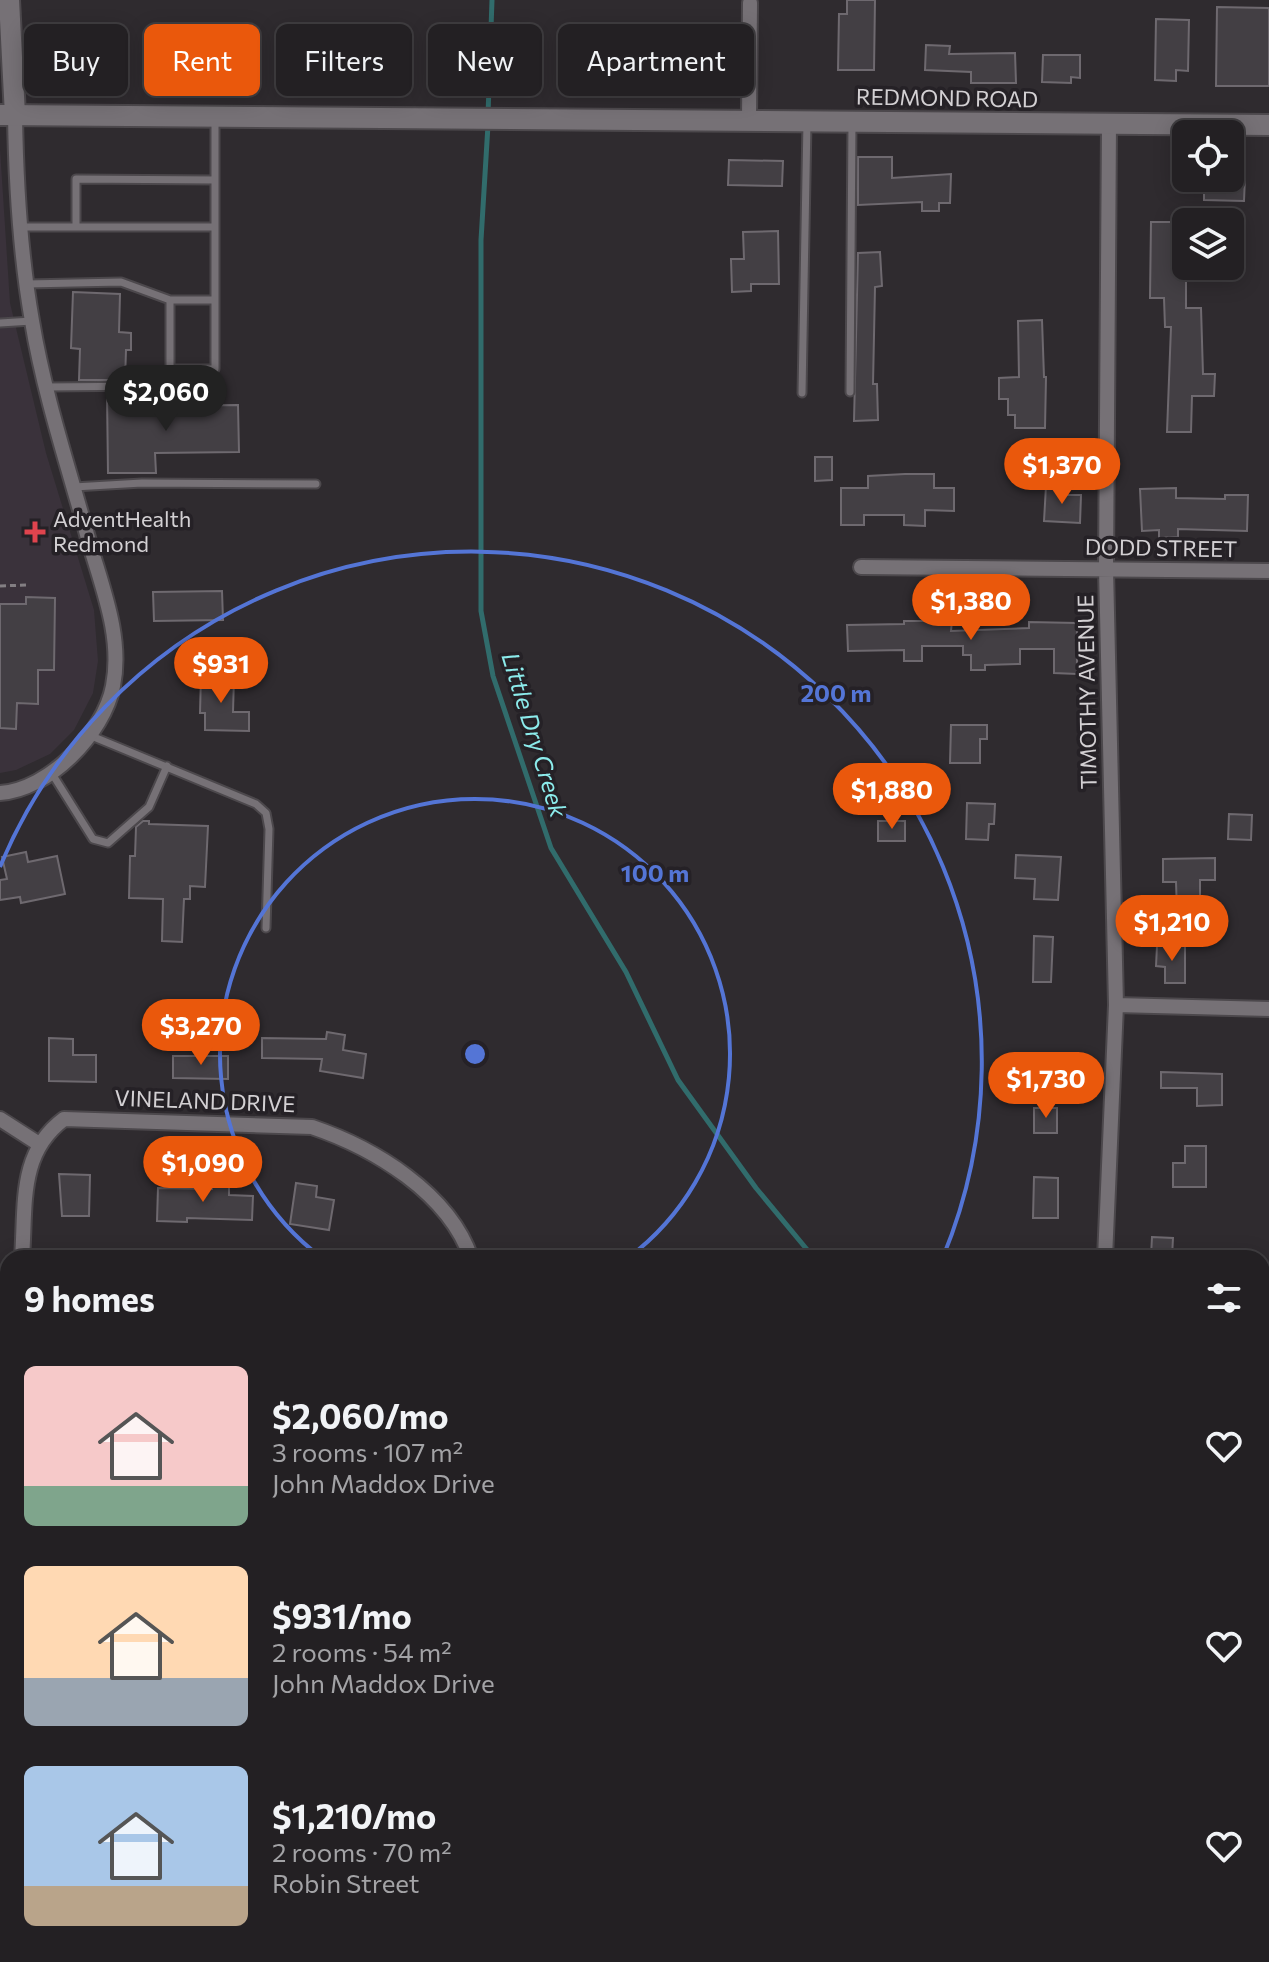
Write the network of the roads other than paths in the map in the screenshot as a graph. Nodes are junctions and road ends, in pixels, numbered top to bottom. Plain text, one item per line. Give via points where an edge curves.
1 (9, 0) edge
2 (750, 3) dead end
3 (7, 115) edge
4 (215, 115) junction
5 (749, 119) junction
6 (807, 120) junction
7 (852, 120) junction
8 (1109, 124) junction
9 (1269, 125) edge
10 (215, 180) junction
11 (21, 227) junction
12 (76, 227) junction
13 (215, 227) junction
14 (27, 284) junction
15 (170, 300) junction
16 (215, 300) junction
17 (32, 321) junction
18 (0, 323) edge
19 (170, 369) junction
20 (47, 387) junction
21 (850, 392) dead end
22 (802, 393) dead end
23 (316, 484) dead end
24 (74, 487) junction
25 (861, 567) dead end
26 (1106, 569) junction
27 (1269, 571) edge
28 (89, 735) junction
29 (167, 766) junction
30 (51, 772) junction
31 (0, 793) edge
32 (266, 928) dead end
33 (1116, 1005) junction
34 (1269, 1009) edge
35 (0, 1119) edge
36 (39, 1144) junction
37 (23, 1250) edge
38 (468, 1250) edge
39 (1105, 1250) edge

1 - 3 street
2 - 5 street
3 - 4 street, REDMOND ROAD
3 - 11 street
4 - 5 street, REDMOND ROAD
4 - 10 lane
5 - 6 street, REDMOND ROAD
6 - 7 street, REDMOND ROAD
6 - 22 lane
7 - 8 street, REDMOND ROAD
7 - 21 lane
8 - 9 street, REDMOND ROAD
8 - 26 street, TIMOTHY AVENUE
10 - 12 lane via 76,179
10 - 13 lane
11 - 12 lane
11 - 14 street
12 - 13 lane
13 - 16 lane
14 - 15 lane via 121,282
14 - 17 street
15 - 16 lane
15 - 19 lane
16 - 19 lane via 215,369
17 - 18 lane
17 - 20 street
19 - 20 lane via 154,386
20 - 24 street
23 - 24 lane
24 - 28 street via 111,614 115,653 113,688
25 - 26 street, DODD STREET
26 - 27 street, DODD STREET
26 - 33 street, TIMOTHY AVENUE
28 - 29 lane
28 - 30 street
29 - 30 lane via 149,807 108,843 93,839
29 - 32 lane via 266,813
30 - 31 street
33 - 34 street
33 - 39 street, TIMOTHY AVENUE
35 - 36 street
36 - 37 street via 29,1171
36 - 38 street, VINELAND DRIVE via 64,1119 312,1127 381,1161 432,1197 463,1235

